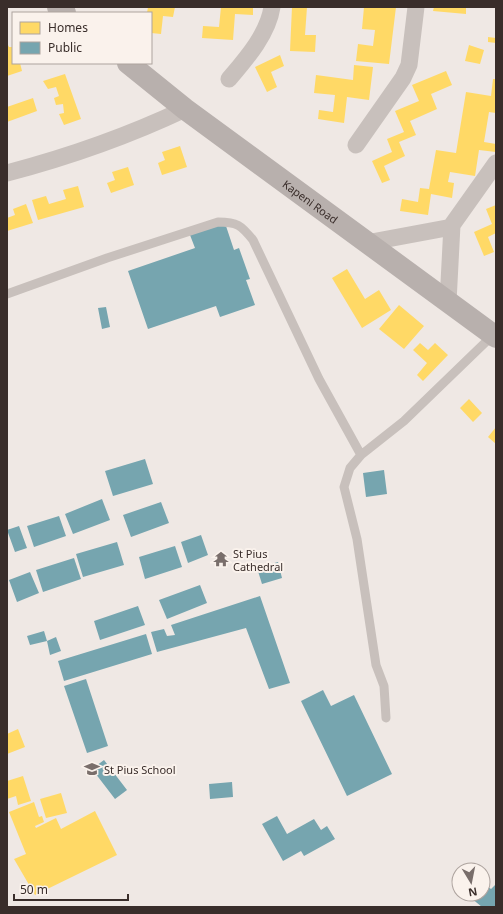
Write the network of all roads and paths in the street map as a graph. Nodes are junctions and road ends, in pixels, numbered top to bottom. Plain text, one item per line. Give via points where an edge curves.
1 (272, 7) edge
2 (416, 7) edge
3 (129, 64) edge
4 (229, 79) dead end
5 (185, 109) junction
6 (356, 145) dead end
7 (496, 163) edge
8 (7, 173) edge
9 (452, 227) junction
10 (366, 244) junction
11 (7, 294) edge
12 (448, 302) junction
13 (494, 336) edge
14 (361, 455) junction
15 (386, 718) dead end

1 - 4 street via 264,32
2 - 6 street via 409,65 403,78
3 - 5 main road, Kapeni Road
5 - 8 street via 144,128 83,150
5 - 10 main road, Kapeni Road
7 - 9 street
9 - 10 street
9 - 12 street
10 - 12 main road, Kapeni Road
11 - 14 lane via 218,222 232,222 243,227 253,240 319,379
12 - 13 main road, Kapeni Road
13 - 14 lane via 404,421
14 - 15 lane via 350,468 344,487 357,539 376,665 384,686

